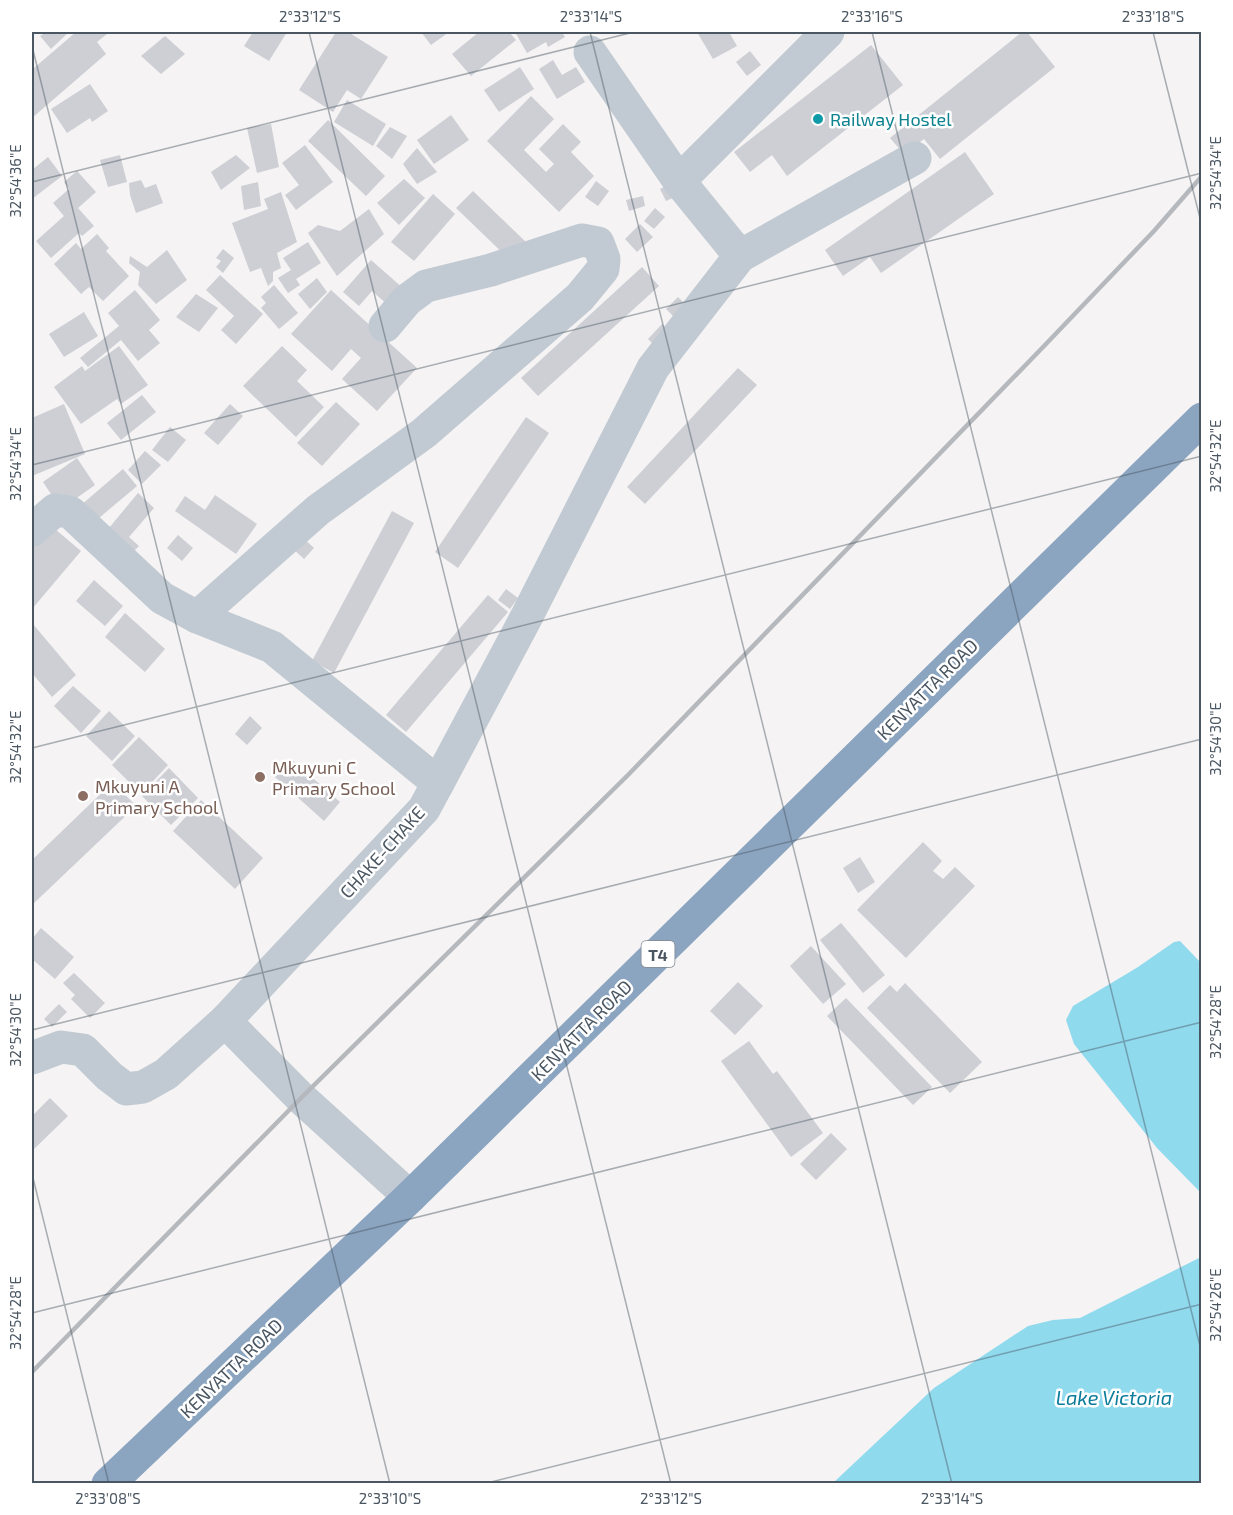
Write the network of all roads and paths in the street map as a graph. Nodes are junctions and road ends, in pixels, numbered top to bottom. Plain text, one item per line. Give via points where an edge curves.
1 (828, 32) edge
2 (591, 52) dead end
3 (915, 158) dead end
4 (678, 181) junction
5 (740, 256) junction
6 (385, 327) dead end
7 (1202, 419) edge
8 (32, 530) edge
9 (197, 617) junction
10 (438, 783) junction
11 (225, 1021) junction
12 (32, 1058) edge
13 (410, 1197) junction
14 (108, 1484) edge

1 - 4 street
2 - 4 street
3 - 5 street
4 - 5 street
5 - 10 street, CHAKE-CHAKE via 652,368
6 - 9 street via 407,300 426,286 491,270 582,240 598,243 604,259 603,269 580,297 424,433 318,510
7 - 13 highway, KENYATTA ROAD / T4
8 - 9 street via 55,510 70,512 162,598
9 - 10 street via 272,647
10 - 11 street, CHAKE-CHAKE via 424,808
11 - 12 street, CHAKE-CHAKE via 166,1074 143,1087 126,1089 83,1050 61,1047
11 - 13 street via 301,1098
13 - 14 highway, KENYATTA ROAD / T4

